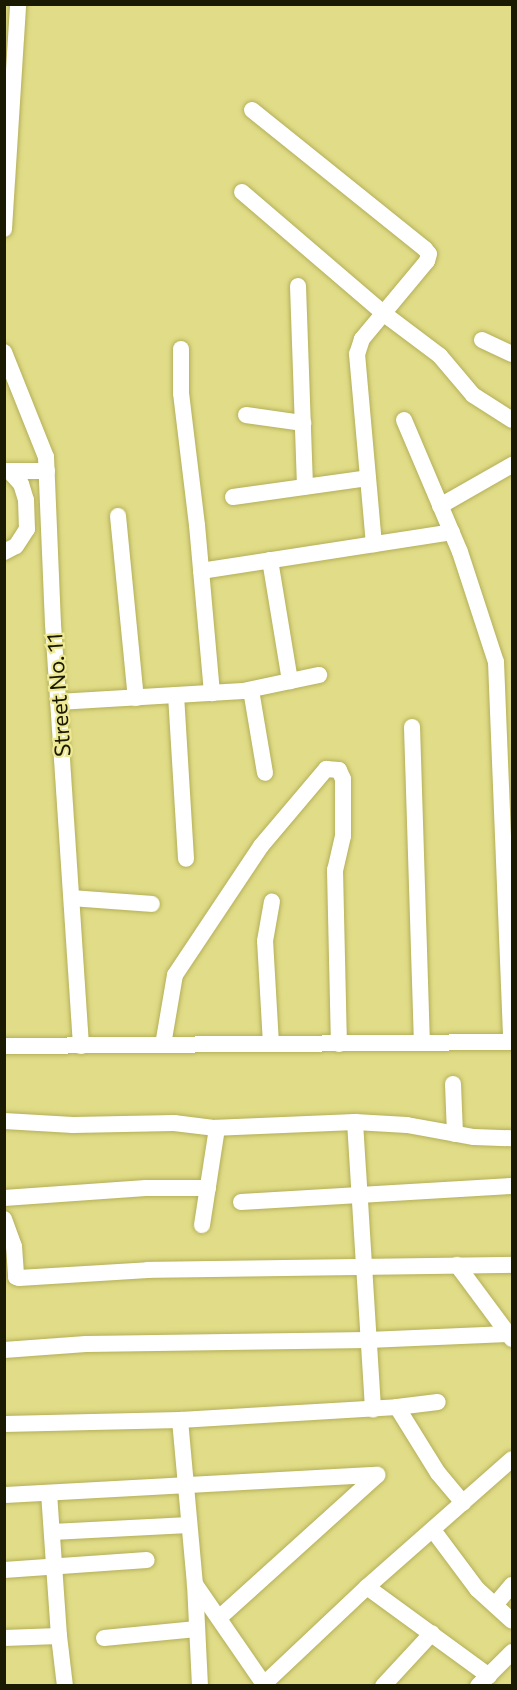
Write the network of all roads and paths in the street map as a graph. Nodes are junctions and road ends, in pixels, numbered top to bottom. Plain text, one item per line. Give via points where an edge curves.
1 (18, 4) edge
2 (252, 110) dead end
3 (242, 192) dead end
4 (4, 229) edge
5 (298, 286) dead end
6 (383, 312) junction
7 (482, 340) dead end
8 (181, 349) dead end
9 (4, 352) edge
10 (513, 354) edge
11 (246, 415) dead end
12 (404, 420) dead end
13 (513, 420) edge
14 (303, 423) junction
15 (513, 465) edge
16 (47, 471) junction
17 (8, 472) edge
18 (368, 478) junction
19 (305, 487) junction
20 (233, 497) dead end
21 (440, 506) junction
22 (118, 516) dead end
23 (452, 532) junction
24 (374, 544) junction
25 (4, 552) edge
26 (270, 560) junction
27 (201, 572) junction
28 (319, 675) dead end
29 (290, 681) junction
30 (251, 690) junction
31 (212, 693) junction
32 (176, 695) junction
33 (136, 698) junction
34 (58, 702) junction
35 (412, 727) dead end
36 (265, 773) dead end
37 (186, 859) dead end
38 (72, 898) junction
39 (273, 902) dead end
40 (152, 904) dead end
41 (512, 1042) edge
42 (423, 1043) junction
43 (271, 1044) junction
44 (339, 1044) junction
45 (163, 1045) junction
46 (4, 1046) edge
47 (81, 1046) junction
48 (453, 1084) dead end
49 (4, 1122) edge
50 (354, 1122) junction
51 (216, 1128) junction
52 (455, 1134) junction
53 (513, 1138) edge
54 (513, 1186) edge
55 (208, 1188) junction
56 (359, 1194) junction
57 (4, 1198) edge
58 (241, 1202) dead end
59 (4, 1219) edge
60 (202, 1225) dead end
61 (457, 1265) junction
62 (513, 1265) edge
63 (363, 1266) junction
64 (510, 1337) edge
65 (368, 1340) junction
66 (4, 1350) edge
67 (438, 1402) dead end
68 (397, 1407) junction
69 (374, 1409) junction
70 (180, 1420) junction
71 (4, 1424) edge
72 (513, 1459) edge
73 (186, 1487) junction
74 (49, 1493) junction
75 (4, 1495) edge
76 (463, 1503) junction
77 (189, 1525) junction
78 (433, 1530) junction
79 (52, 1532) junction
80 (147, 1560) dead end
81 (54, 1567) junction
82 (4, 1570) edge
83 (195, 1584) junction
84 (513, 1585) edge
85 (366, 1587) junction
86 (495, 1605) junction
87 (219, 1618) junction
88 (513, 1621) edge
89 (197, 1629) junction
90 (432, 1633) junction
91 (59, 1636) junction
92 (4, 1638) edge
93 (104, 1638) dead end
94 (513, 1652) edge
95 (483, 1681) edge
96 (265, 1685) edge
97 (65, 1686) edge
98 (200, 1686) edge
99 (383, 1686) edge

1 - 4 street
2 - 6 street via 429,254 428,261
3 - 6 street
5 - 14 street
6 - 13 street via 440,356 478,399
6 - 18 street via 362,339 357,354
7 - 10 street
8 - 27 street via 181,393
9 - 16 street, Street No. 11 via 43,445
11 - 14 street
12 - 21 street
14 - 19 street
15 - 21 street
16 - 17 street
16 - 34 street, Street No. 11
17 - 25 street via 21,484 27,529 16,546
18 - 19 street
18 - 24 street
19 - 20 street
21 - 23 street
22 - 33 street
23 - 24 street
23 - 41 street via 496,662
24 - 26 street
26 - 27 street
26 - 29 street
27 - 31 street
28 - 29 street
29 - 30 street
30 - 31 street
30 - 36 street
31 - 32 street
32 - 33 street
32 - 37 street
33 - 34 street
34 - 38 street, Street No. 11
35 - 42 street
38 - 40 street
38 - 47 street, Street No. 11
39 - 43 street via 265,941
41 - 42 street
42 - 44 street
43 - 44 street
43 - 45 street
44 - 45 street via 334,870 343,836 343,779 339,770 326,769 261,846 176,975
45 - 47 street
46 - 47 street
48 - 52 street
49 - 51 street via 174,1123
50 - 51 street
50 - 52 street via 407,1125
50 - 56 street
51 - 55 street
52 - 53 street
54 - 56 street
55 - 57 street via 146,1188
55 - 60 street
56 - 58 street
56 - 63 street
59 - 63 street via 14,1246 19,1278 148,1269
61 - 62 street
61 - 63 street
61 - 64 street
63 - 65 street
64 - 65 street
65 - 66 street via 86,1344
65 - 69 street
67 - 68 street
68 - 69 street
68 - 76 street via 438,1473
69 - 70 street
70 - 71 street
70 - 73 street
72 - 76 street
73 - 74 street
73 - 77 street
73 - 87 street via 377,1475
74 - 75 street
74 - 79 street
76 - 78 street
77 - 79 street
77 - 83 street
78 - 85 street
78 - 86 street via 477,1589
79 - 81 street
80 - 81 street
81 - 82 street
81 - 91 street
83 - 87 street
83 - 89 street
84 - 86 street
85 - 90 street
85 - 96 street
86 - 88 street
87 - 96 street
89 - 93 street
89 - 98 street
90 - 95 street
90 - 99 street
91 - 92 street
91 - 97 street
94 - 95 street

